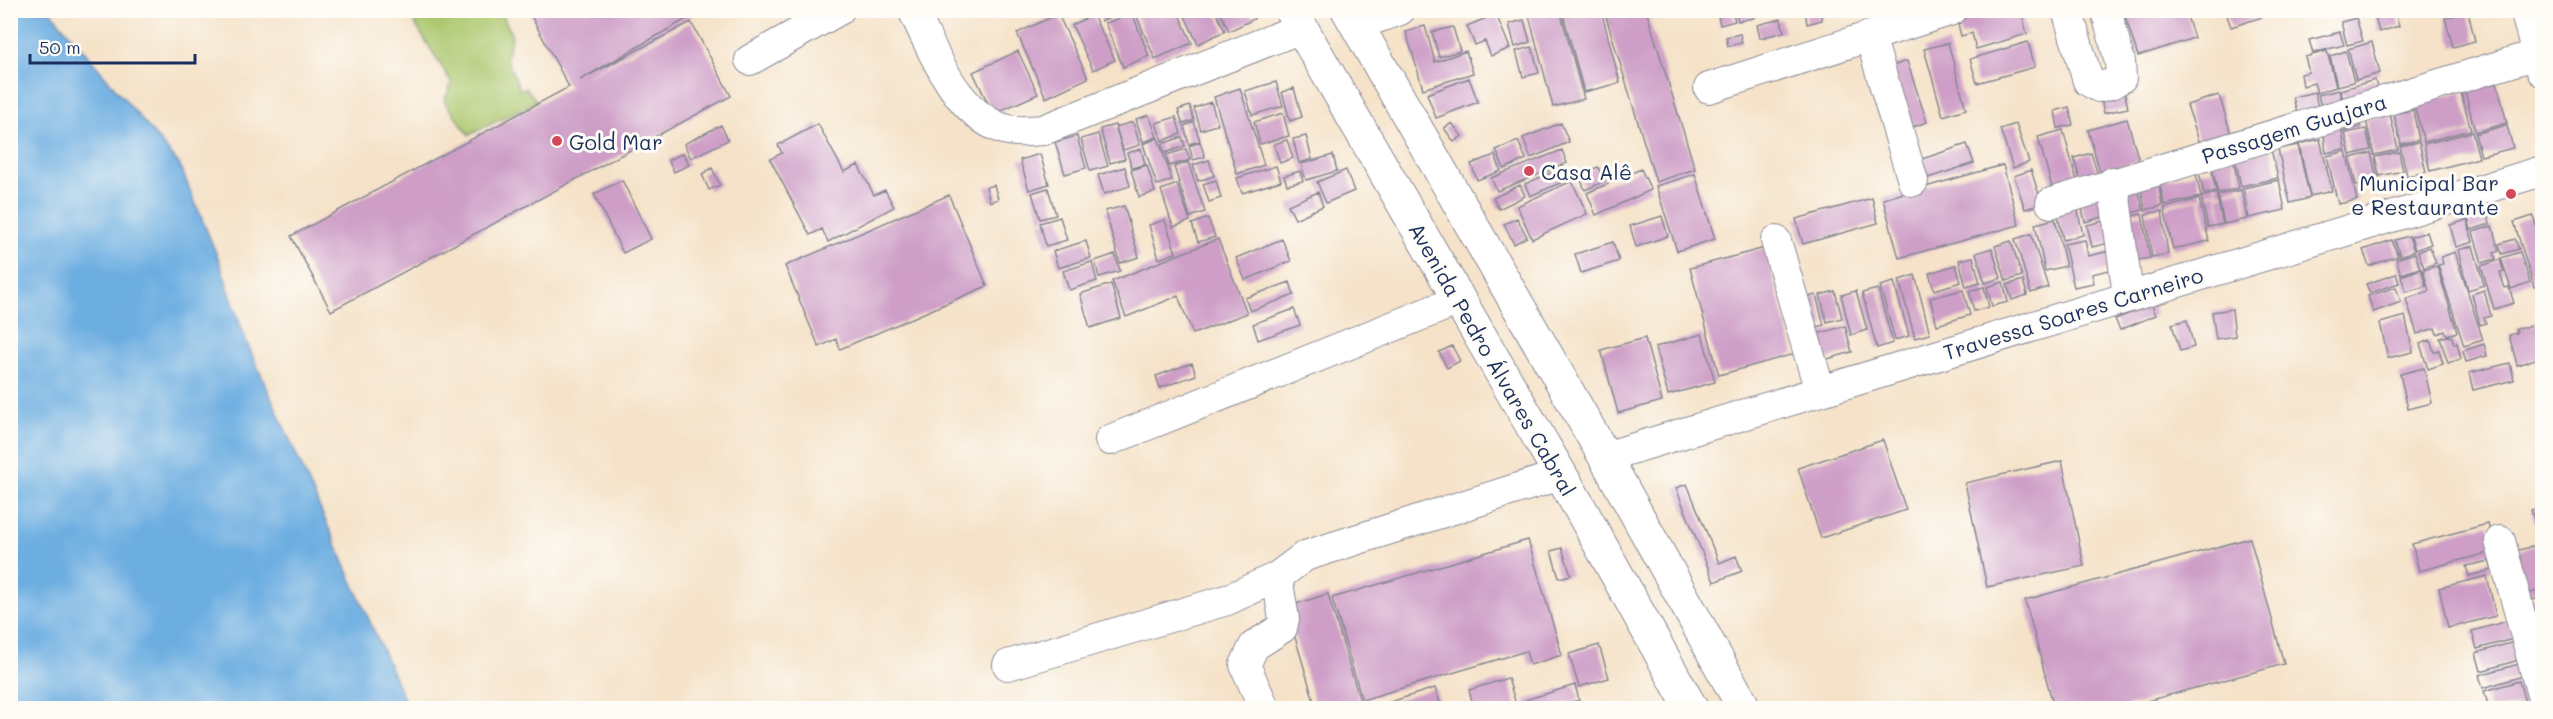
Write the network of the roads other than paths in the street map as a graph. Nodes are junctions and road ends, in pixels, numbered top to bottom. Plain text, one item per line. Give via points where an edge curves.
1 (839, 10) edge
2 (913, 10) edge
3 (1400, 10) edge
4 (1952, 10) edge
5 (2067, 10) edge
6 (2106, 10) edge
7 (2525, 10) edge
8 (1352, 18) edge
9 (1296, 19) edge
10 (1870, 36) junction
11 (750, 60) dead end
12 (2540, 63) edge
13 (1383, 76) junction
14 (1709, 88) dead end
15 (2542, 171) edge
16 (1912, 181) dead end
17 (2113, 182) junction
18 (2051, 203) dead end
19 (1776, 242) dead end
20 (2128, 296) junction
21 (1459, 300) junction
22 (1820, 391) junction
23 (1110, 440) dead end
24 (1605, 457) junction
25 (1560, 475) junction
26 (2500, 542) dead end
27 (1277, 577) junction
28 (1008, 665) dead end
29 (2542, 695) edge
30 (1262, 703) dead end
31 (1691, 708) edge
32 (1743, 708) edge

1 - 11 street
2 - 9 street via 964,100 983,119 1022,132 1043,130
3 - 8 street
4 - 10 street
5 - 6 street via 2088,81 2099,87 2121,78
7 - 12 street
8 - 13 main road
9 - 13 main road via 1333,24 1368,67
9 - 21 main road, Avenida Pedro Álvares Cabral
10 - 14 street
10 - 16 street
12 - 17 street, Passagem Guajara
13 - 24 main road
15 - 20 street, Travessa Soares Carneiro
17 - 18 street, Passagem Guajara
17 - 20 street
19 - 22 street
20 - 22 street, Travessa Soares Carneiro
21 - 23 street
21 - 25 main road, Avenida Pedro Álvares Cabral
22 - 24 street, Travessa Soares Carneiro
24 - 32 main road
25 - 27 street via 1326,548 1305,556
25 - 31 main road, Avenida Pedro Álvares Cabral
26 - 29 street
27 - 28 street via 1227,600
27 - 30 street via 1284,619 1281,628 1254,646 1245,665

